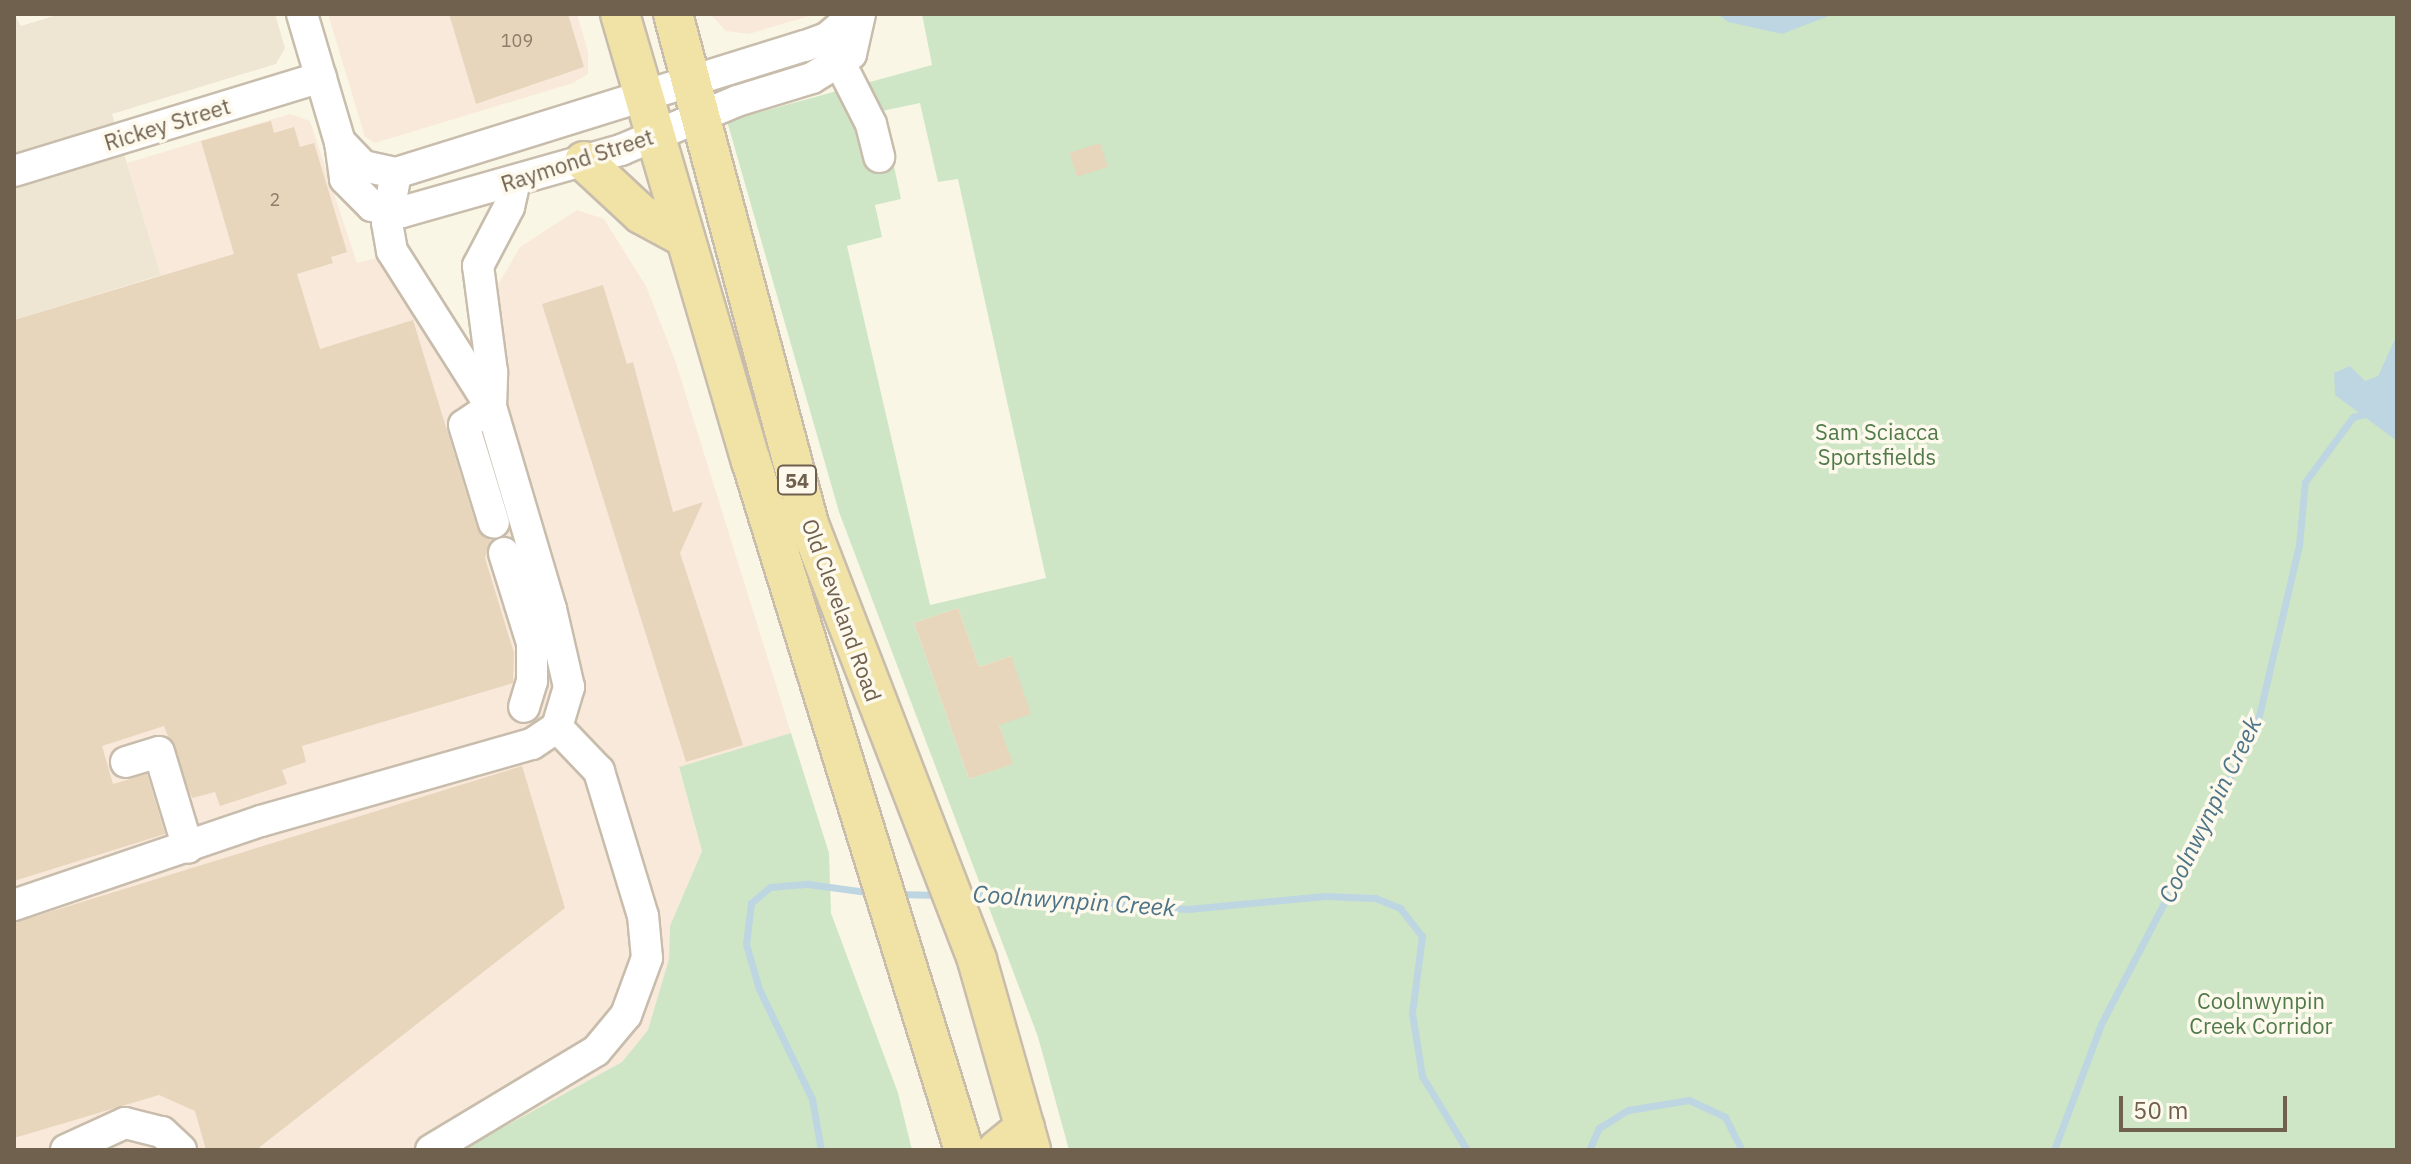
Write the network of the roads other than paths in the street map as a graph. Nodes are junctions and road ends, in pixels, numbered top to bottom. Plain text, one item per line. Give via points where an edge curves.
1 (302, 14) edge
2 (620, 14) edge
3 (673, 14) edge
4 (858, 14) edge
5 (834, 50) junction
6 (321, 77) junction
7 (644, 96) junction
8 (695, 98) junction
9 (655, 135) junction
10 (340, 142) junction
11 (879, 157) dead end
12 (584, 161) junction
13 (14, 171) edge
14 (396, 173) junction
15 (515, 181) junction
16 (388, 211) junction
17 (685, 238) junction
18 (491, 407) junction
19 (494, 523) dead end
20 (518, 565) junction
21 (524, 707) dead end
22 (557, 727) junction
23 (126, 762) dead end
24 (188, 848) junction
25 (14, 905) edge
26 (991, 1146) edge
27 (66, 1150) edge
28 (102, 1150) edge
29 (157, 1150) edge
30 (181, 1150) edge
31 (431, 1150) edge

1 - 6 street
2 - 7 main road, Old Cleveland Road / 54
3 - 8 main road, Old Cleveland Road / 54
4 - 5 street via 857,44
5 - 8 street, Raymond Street
5 - 11 street via 871,124
6 - 10 street
6 - 13 street, Rickey Street
7 - 8 street, Raymond Street
7 - 9 main road, Old Cleveland Road / 54
7 - 14 street, Raymond Street
8 - 9 street, Raymond Street
8 - 26 main road, Old Cleveland Road / 54 via 809,524 977,960
9 - 12 street, Raymond Street
9 - 17 main road, Old Cleveland Road / 54
10 - 14 street via 363,166
10 - 16 street via 345,179 360,199
12 - 15 street, Raymond Street
12 - 17 main road via 641,214
14 - 16 street
15 - 16 street, Raymond Street via 417,210
15 - 18 street via 509,207 478,266 492,372
16 - 18 street via 392,251
17 - 26 main road, Old Cleveland Road / 54 via 908,962
18 - 19 street via 464,425
18 - 20 street
20 - 21 street via 532,643 532,681
20 - 22 street via 569,687
22 - 24 street via 532,744 261,821
22 - 31 street via 599,771 643,916 647,958 626,1015 596,1051
23 - 24 street via 159,752
24 - 25 street
27 - 30 street via 125,1123 162,1132
28 - 29 street via 120,1144

